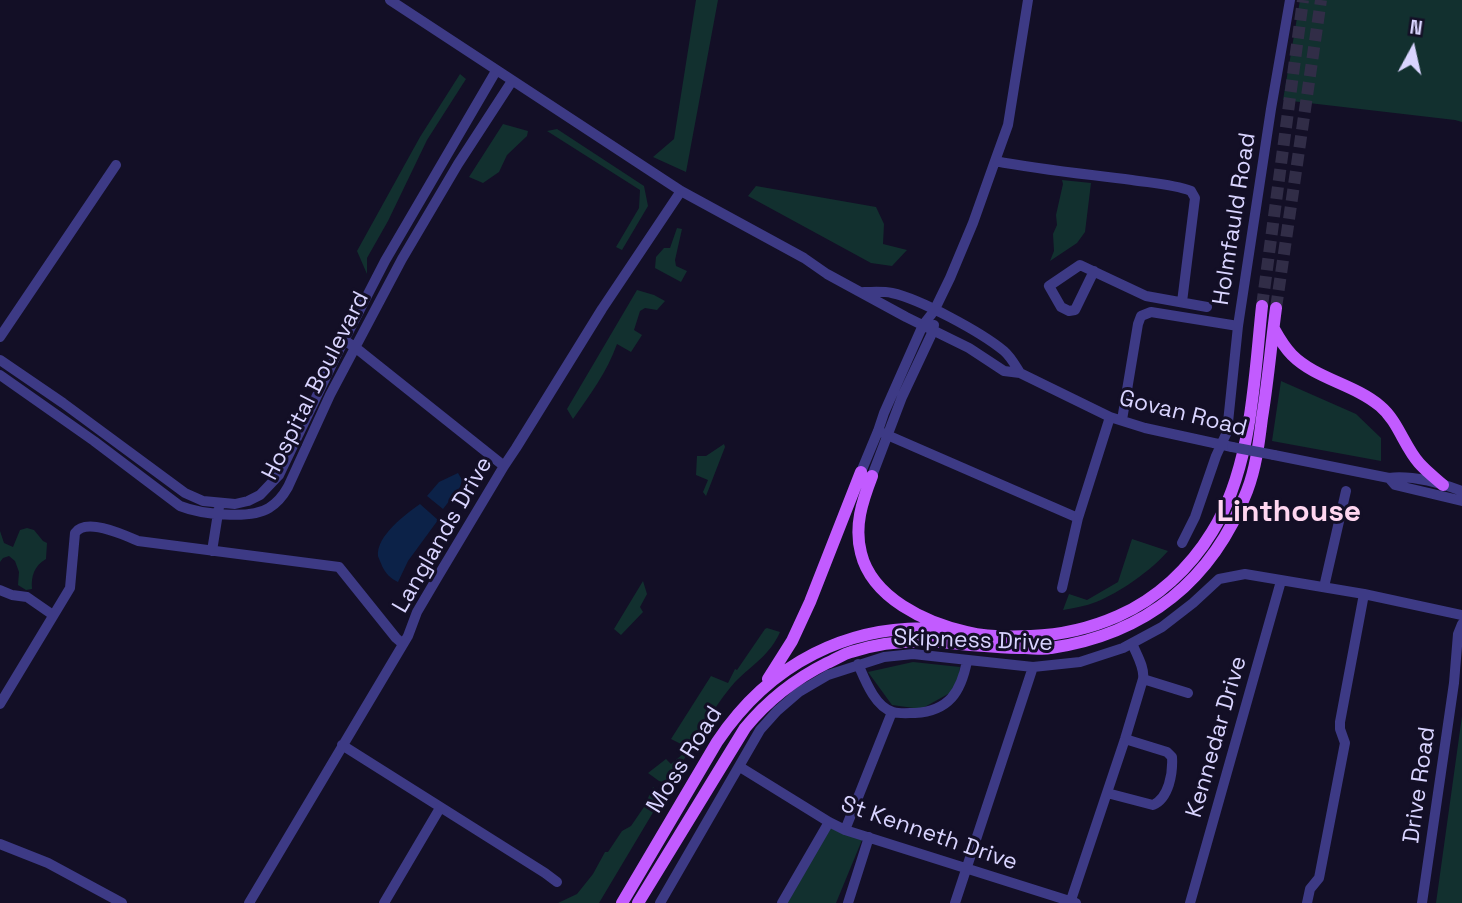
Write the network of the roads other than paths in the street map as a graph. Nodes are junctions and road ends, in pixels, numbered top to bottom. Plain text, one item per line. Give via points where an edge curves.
1 (390, 0) edge
2 (1028, 0) edge
3 (1290, 0) edge
4 (496, 71) junction
5 (512, 81) junction
6 (995, 161) junction
7 (116, 165) dead end
8 (681, 191) junction
9 (1094, 271) junction
10 (860, 291) junction
11 (1182, 302) junction
12 (1262, 306) tunnel mouth
13 (1207, 307) dead end
14 (1276, 308) tunnel mouth
15 (934, 311) junction
16 (923, 325) junction
17 (1238, 326) junction
18 (1273, 328) junction
19 (933, 331) junction
20 (0, 337) edge
21 (344, 340) junction
22 (356, 348) junction
23 (0, 360) edge
24 (1020, 373) junction
25 (0, 375) edge
26 (1110, 417) junction
27 (1122, 421) junction
28 (883, 433) junction
29 (1227, 446) junction
30 (504, 466) junction
31 (867, 474) junction
32 (1388, 478) junction
33 (1443, 485) junction
34 (1346, 491) dead end
35 (1462, 491) edge
36 (1462, 501) edge
37 (219, 508) junction
38 (1078, 518) junction
39 (1182, 543) dead end
40 (212, 551) junction
41 (1281, 581) junction
42 (1324, 587) junction
43 (1062, 588) dead end
44 (0, 590) edge
45 (1364, 594) junction
46 (53, 615) junction
47 (1462, 615) edge
48 (1462, 624) edge
49 (967, 632) junction
50 (1132, 643) junction
51 (403, 644) junction
52 (1462, 656) edge
53 (967, 661) junction
54 (858, 664) junction
55 (1033, 667) junction
56 (1455, 672) junction
57 (1143, 679) junction
58 (762, 688) junction
59 (1188, 693) dead end
60 (0, 704) edge
61 (892, 712) junction
62 (1125, 739) junction
63 (342, 745) junction
64 (740, 767) junction
65 (1107, 793) junction
66 (440, 808) junction
67 (829, 822) junction
68 (845, 830) junction
69 (869, 837) junction
70 (0, 844) edge
71 (966, 869) junction
72 (556, 882) dead end
73 (122, 903) edge
74 (249, 903) edge
75 (384, 903) edge
76 (622, 903) edge
77 (638, 903) edge
78 (660, 903) edge
79 (782, 903) edge
80 (848, 903) edge
81 (955, 903) edge
82 (1070, 903) edge
83 (1076, 903) edge
84 (1189, 903) edge
85 (1307, 903) edge
86 (1422, 903) edge

1 - 4 street, Govan Road
2 - 6 street via 1008,125
3 - 17 street, Holmfauld Road
4 - 5 street, Govan Road
4 - 21 street, Hospital Boulevard
5 - 8 street, Govan Road
5 - 22 street, Hospital Boulevard via 402,259
6 - 11 street via 1191,191 1195,198
6 - 15 street
7 - 20 street
8 - 10 street, Govan Road
8 - 30 street, Langlands Drive
9 - 9 street via 1075,310 1061,307 1049,286 1080,265
9 - 11 street via 1146,296
10 - 15 street via 891,293
10 - 16 street, Govan Road
11 - 13 street
12 - 49 main road via 1247,435 1232,490 1213,531 1180,574 1119,616 1073,632 1030,636
14 - 18 main road, Moss Road
15 - 16 street
15 - 19 street
15 - 24 street via 1007,353
16 - 19 street, Govan Road
16 - 28 street via 884,413
17 - 27 street via 1151,312 1141,316
17 - 29 street, Holmfauld Road
18 - 33 main road via 1293,356 1381,407 1420,464
18 - 77 main road, Moss Road via 1260,436 1247,490 1227,534 1189,583 1155,612 1106,636 1050,649 895,643 850,652 812,671 761,709 734,743
19 - 24 street, Govan Road via 1004,371
19 - 28 street
21 - 22 street
21 - 37 street, Hospital Boulevard via 279,475 260,495
22 - 30 street
22 - 37 street, Hospital Boulevard via 283,497 254,514
23 - 37 street, Hospital Boulevard via 177,489
24 - 26 street, Govan Road
25 - 37 street, Hospital Boulevard via 173,502 187,509
26 - 27 street, Govan Road
26 - 38 street
27 - 29 street, Govan Road
28 - 31 street
28 - 38 street
29 - 32 street, Govan Road, bridge
29 - 39 street, Holmfauld Road via 1216,456
30 - 51 street, Langlands Drive via 430,589
31 - 49 main road via 858,528 868,573 898,603
31 - 58 main road via 792,641
32 - 33 street, Govan Road
32 - 36 street, Govan Road via 1395,485
33 - 35 street, Govan Road
34 - 42 street
37 - 40 street
38 - 43 street
40 - 46 street via 138,541 108,529 77,528 70,588
40 - 51 street via 339,567
41 - 42 street, Skipness Drive
41 - 50 street, Skipness Drive via 1245,574 1219,579 1163,627
41 - 84 street, Kennedar Drive
42 - 45 street, Skipness Drive
44 - 46 street via 27,597
45 - 47 street, Skipness Drive
45 - 85 street via 1340,722 1345,743 1319,878
46 - 60 street
48 - 56 street, Drive Road
49 - 58 main road, Moss Road via 904,628 858,636 816,652
50 - 55 street, Skipness Drive via 1080,662
50 - 57 street
51 - 63 street, Langlands Drive
52 - 56 street, Drive Road
53 - 54 street, Skipness Drive via 913,654
53 - 55 street, Skipness Drive
53 - 61 street via 956,694 941,707 930,712
54 - 61 street via 867,687
54 - 64 street, Skipness Drive via 828,675 777,710
55 - 71 street
56 - 86 street, Drive Road
57 - 59 street
57 - 62 street
58 - 76 main road, Moss Road via 717,742
61 - 68 street
62 - 65 street
62 - 65 street via 1172,757 1165,795 1153,805
63 - 66 street
63 - 74 street, Langlands Drive
64 - 67 street, St Kenneth Drive
64 - 78 street, Skipness Drive
65 - 82 street
66 - 72 street
66 - 75 street
67 - 68 street, St Kenneth Drive
67 - 79 street
68 - 69 street, St Kenneth Drive
69 - 71 street, St Kenneth Drive
69 - 80 street
70 - 73 street via 48,863
71 - 81 street
71 - 82 street, St Kenneth Drive
82 - 83 street, St Kenneth Drive

